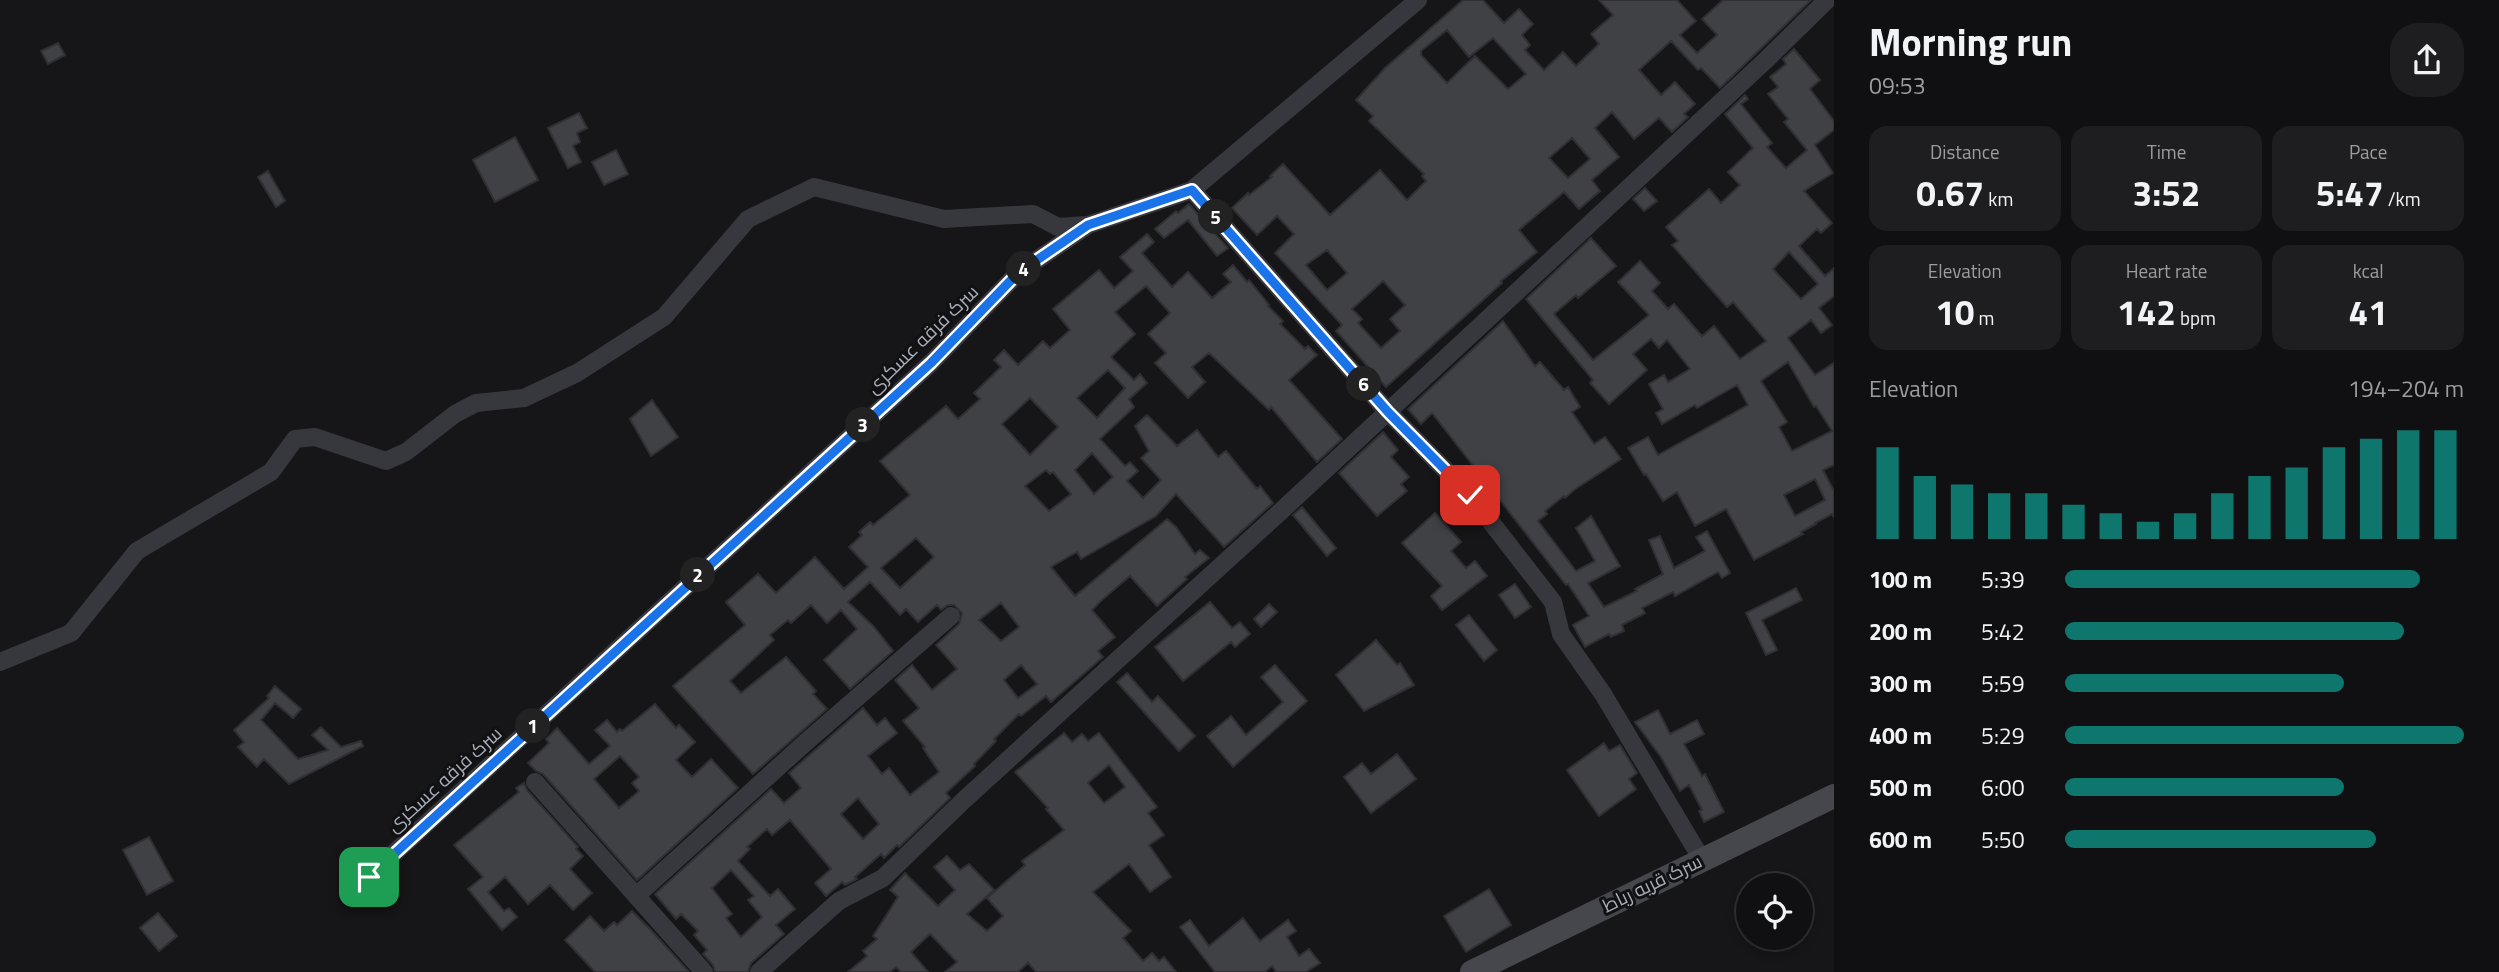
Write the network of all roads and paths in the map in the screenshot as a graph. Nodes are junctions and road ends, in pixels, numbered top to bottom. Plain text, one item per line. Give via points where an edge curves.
1 (1418, 0) edge
2 (1827, 0) edge
3 (1192, 190) junction
4 (1088, 225) junction
5 (1388, 412) junction
6 (951, 616) dead end
7 (0, 662) edge
8 (536, 782) dead end
9 (1834, 796) edge
10 (1702, 858) junction
11 (369, 877) dead end
12 (636, 896) junction
13 (705, 972) edge
14 (759, 972) edge
15 (1472, 972) edge

1 - 3 street, سرک فرقه عسکری
2 - 5 street
3 - 4 street, سرک فرقه عسکری
3 - 5 street
4 - 7 street via 1058,227 1033,214 944,219 814,187 748,219 664,317 578,373 524,398 475,403 386,461 315,438 295,439 271,472 137,551 71,633
4 - 11 street, سرک فرقه عسکری via 1018,273 921,372
5 - 10 street via 1470,495 1553,602 1560,634 1603,694
5 - 14 street via 883,878 839,901
6 - 12 street
8 - 12 street
9 - 10 street, سرک قریه رباط
10 - 15 street, سرک قریه رباط
12 - 13 street

